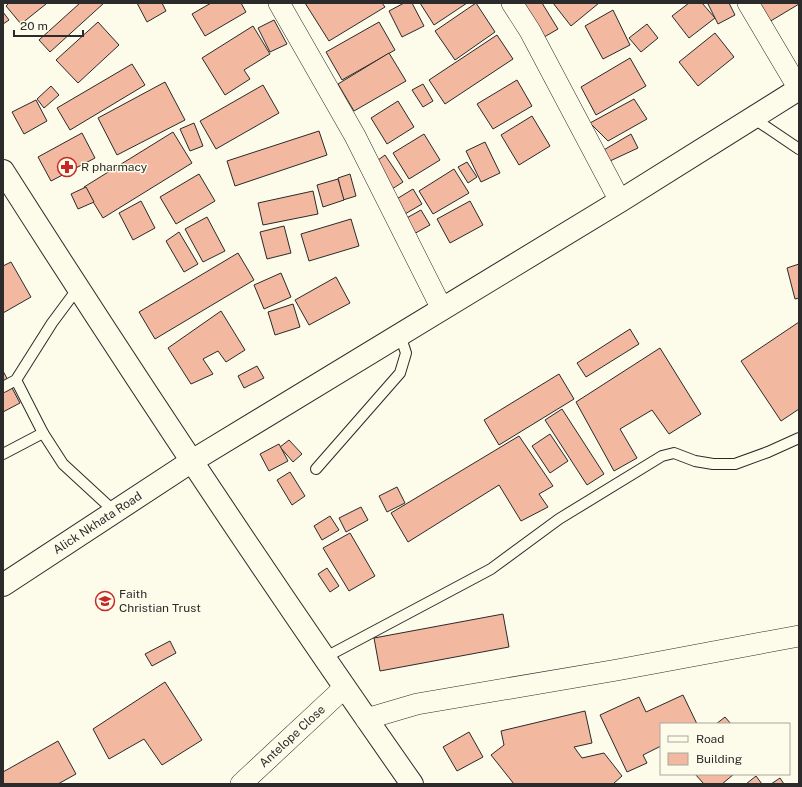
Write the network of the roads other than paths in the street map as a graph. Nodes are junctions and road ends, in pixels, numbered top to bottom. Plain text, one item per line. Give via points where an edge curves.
1 (279, 3) edge
2 (512, 3) edge
3 (748, 3) edge
4 (799, 89) edge
5 (753, 118) junction
6 (799, 149) edge
7 (3, 171) edge
8 (620, 201) junction
9 (78, 288) junction
10 (442, 309) junction
11 (400, 335) junction
12 (16, 380) junction
13 (3, 387) edge
14 (43, 433) junction
15 (799, 438) edge
16 (3, 454) edge
17 (192, 461) junction
18 (316, 470) dead end
19 (115, 512) junction
20 (3, 585) edge
21 (799, 636) edge
22 (324, 658) junction
23 (344, 688) junction
24 (366, 719) junction
25 (241, 784) edge
26 (412, 784) edge

1 - 10 street via 355,136
2 - 8 street via 530,31
3 - 4 street
4 - 5 main road, Alick Nkhata Road
5 - 6 lane
5 - 8 main road, Alick Nkhata Road
7 - 9 main road
8 - 10 main road, Alick Nkhata Road
9 - 12 lane via 52,323
9 - 17 main road
10 - 11 main road, Alick Nkhata Road
11 - 17 main road, Alick Nkhata Road
11 - 18 lane via 406,353 400,373
12 - 13 lane
12 - 14 lane
14 - 16 lane
14 - 19 lane via 63,464
15 - 22 lane via 735,464 695,461 674,453 662,456 560,519 491,569
17 - 19 main road, Alick Nkhata Road
17 - 22 main road
19 - 20 main road, Alick Nkhata Road
21 - 24 street via 417,704
22 - 23 main road
23 - 24 main road
23 - 25 street, Antelope Close
24 - 26 main road

